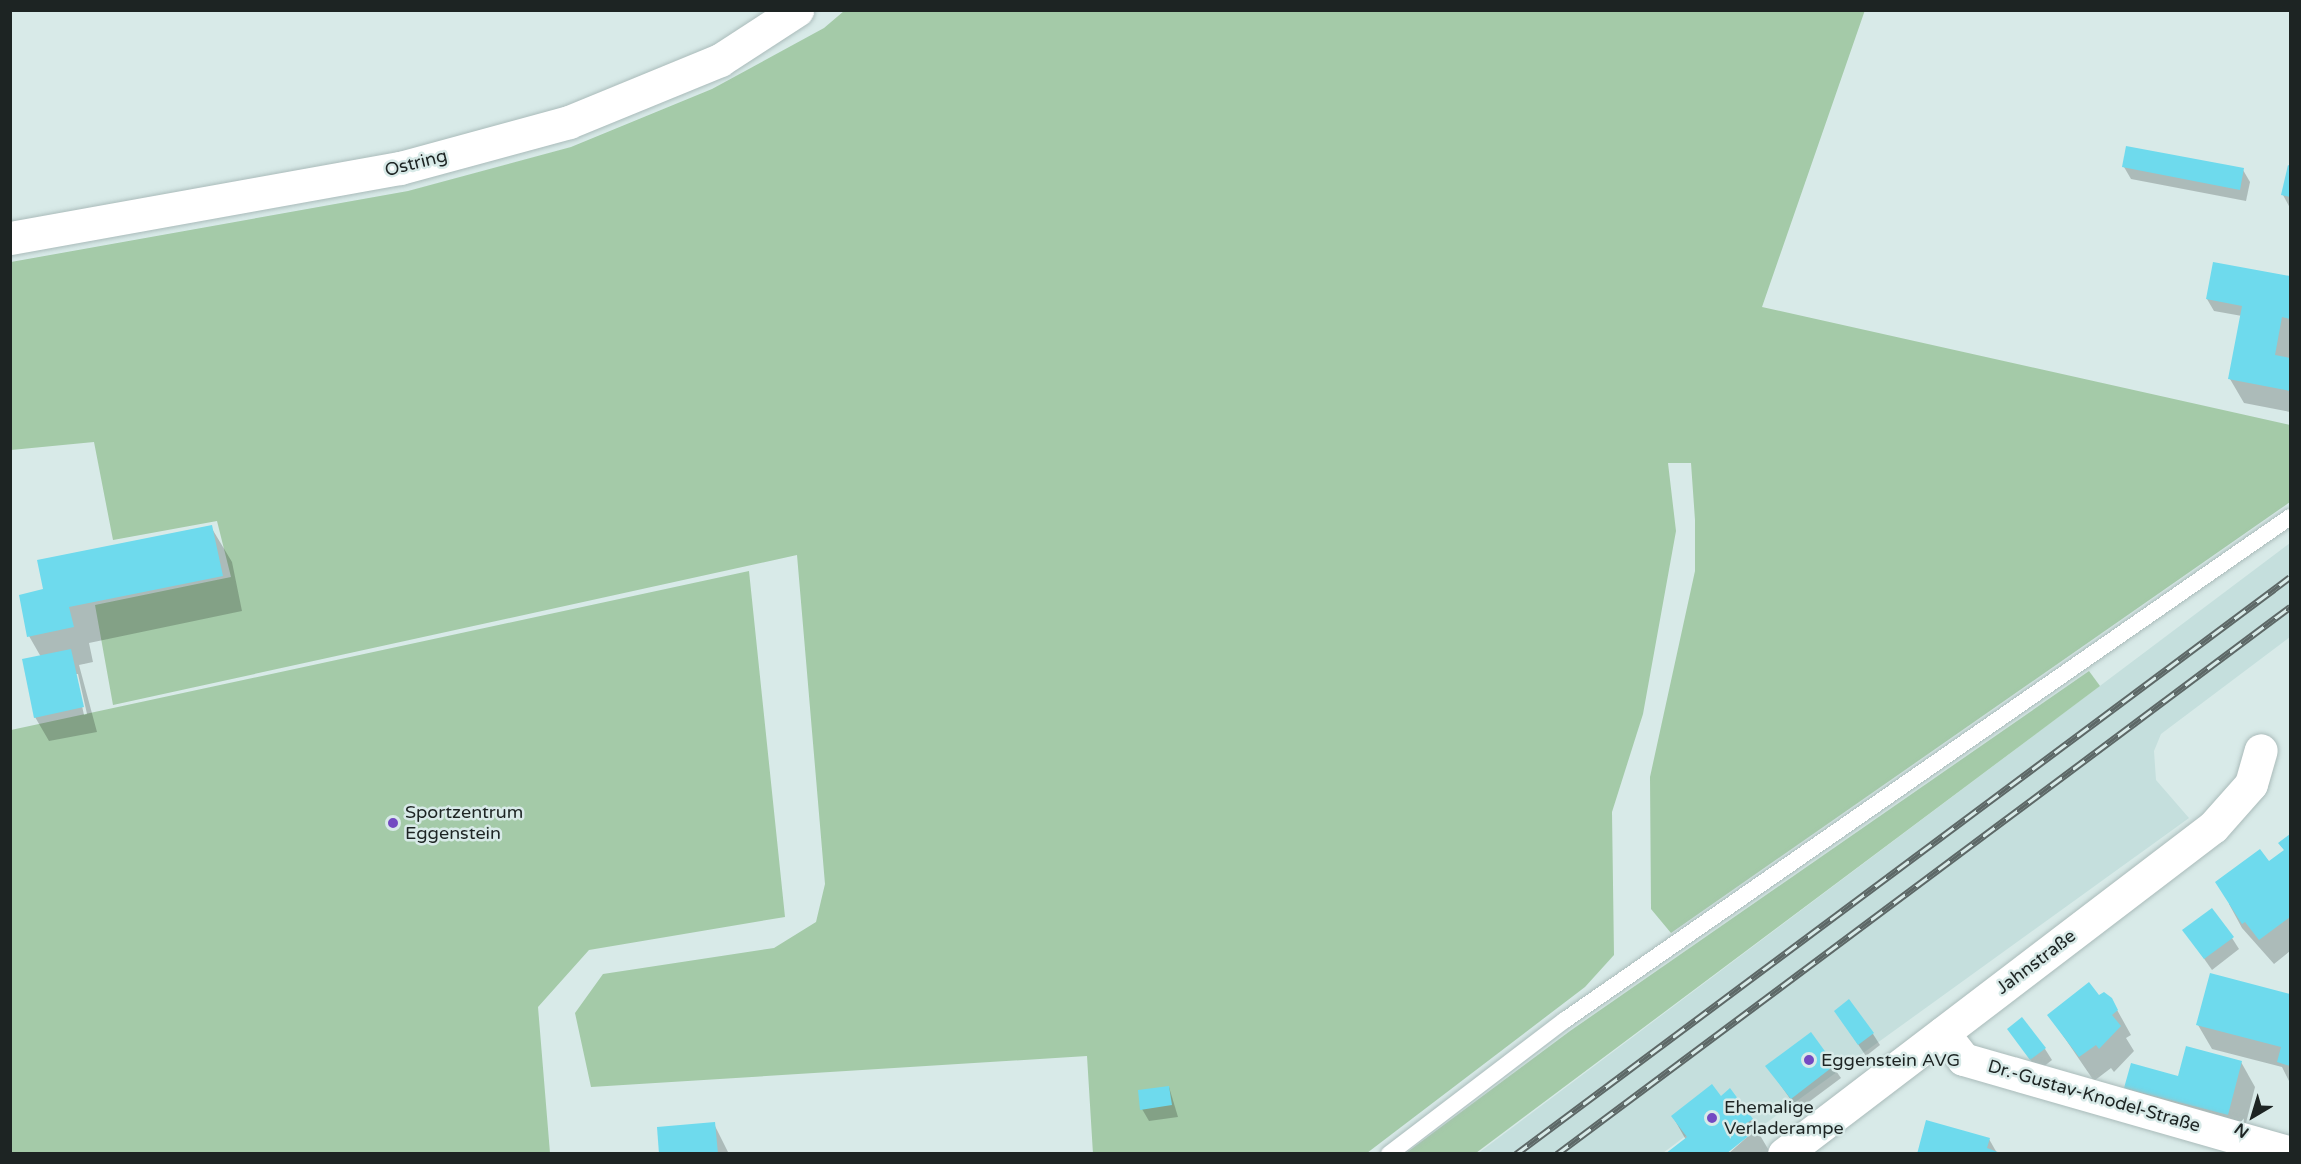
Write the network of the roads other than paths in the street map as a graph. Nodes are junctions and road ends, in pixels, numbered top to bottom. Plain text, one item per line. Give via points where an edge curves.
1 (797, 10) edge
2 (10, 238) edge
3 (2290, 517) edge
4 (2261, 750) dead end
5 (1943, 1033) junction
6 (2290, 1153) edge
7 (1389, 1154) edge
8 (1784, 1154) edge

1 - 2 street, Ostring via 720,60 569,122 400,168
3 - 7 lane via 1620,982
4 - 5 street, Jahnstraße via 2252,784 2213,827
5 - 6 street, Dr.-Gustav-Knodel-Straße via 1963,1059
5 - 8 street, Jahnstraße

